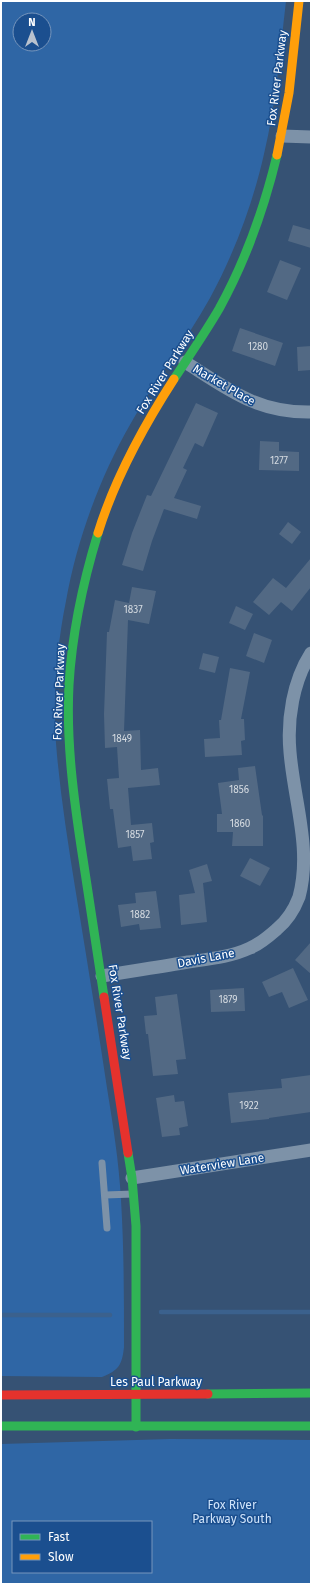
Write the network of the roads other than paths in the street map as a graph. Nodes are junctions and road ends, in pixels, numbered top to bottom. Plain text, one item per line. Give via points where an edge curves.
1 (299, 1) edge
2 (282, 136) junction
3 (311, 137) edge
4 (185, 362) junction
5 (311, 412) edge
6 (311, 653) edge
7 (102, 976) junction
8 (311, 1150) edge
9 (102, 1163) dead end
10 (132, 1178) junction
11 (133, 1194) junction
12 (105, 1195) junction
13 (107, 1228) dead end
14 (311, 1393) edge
15 (1, 1395) edge
16 (136, 1395) junction
17 (1, 1426) edge
18 (311, 1426) edge
19 (136, 1427) junction

1 - 2 street, Fox River Parkway
2 - 3 street
2 - 4 street, Fox River Parkway via 265,201 249,246 224,299
4 - 5 street, Market Place via 237,395 260,405 280,410
4 - 7 street, Fox River Parkway via 136,442 117,480 100,525 85,577 74,635 69,699 72,780
6 - 7 street, Davis Lane via 294,696 290,724 290,752 308,848 306,877 293,911 266,938 251,948 230,955
7 - 10 street, Fox River Parkway
8 - 10 street, Waterview Lane
9 - 12 lane
10 - 11 street, Fox River Parkway
11 - 12 lane
11 - 16 street, Fox River Parkway via 136,1226
12 - 13 lane
14 - 16 street, Les Paul Parkway
15 - 16 street, Les Paul Parkway
16 - 19 street, Fox River Parkway
17 - 19 street
18 - 19 street

